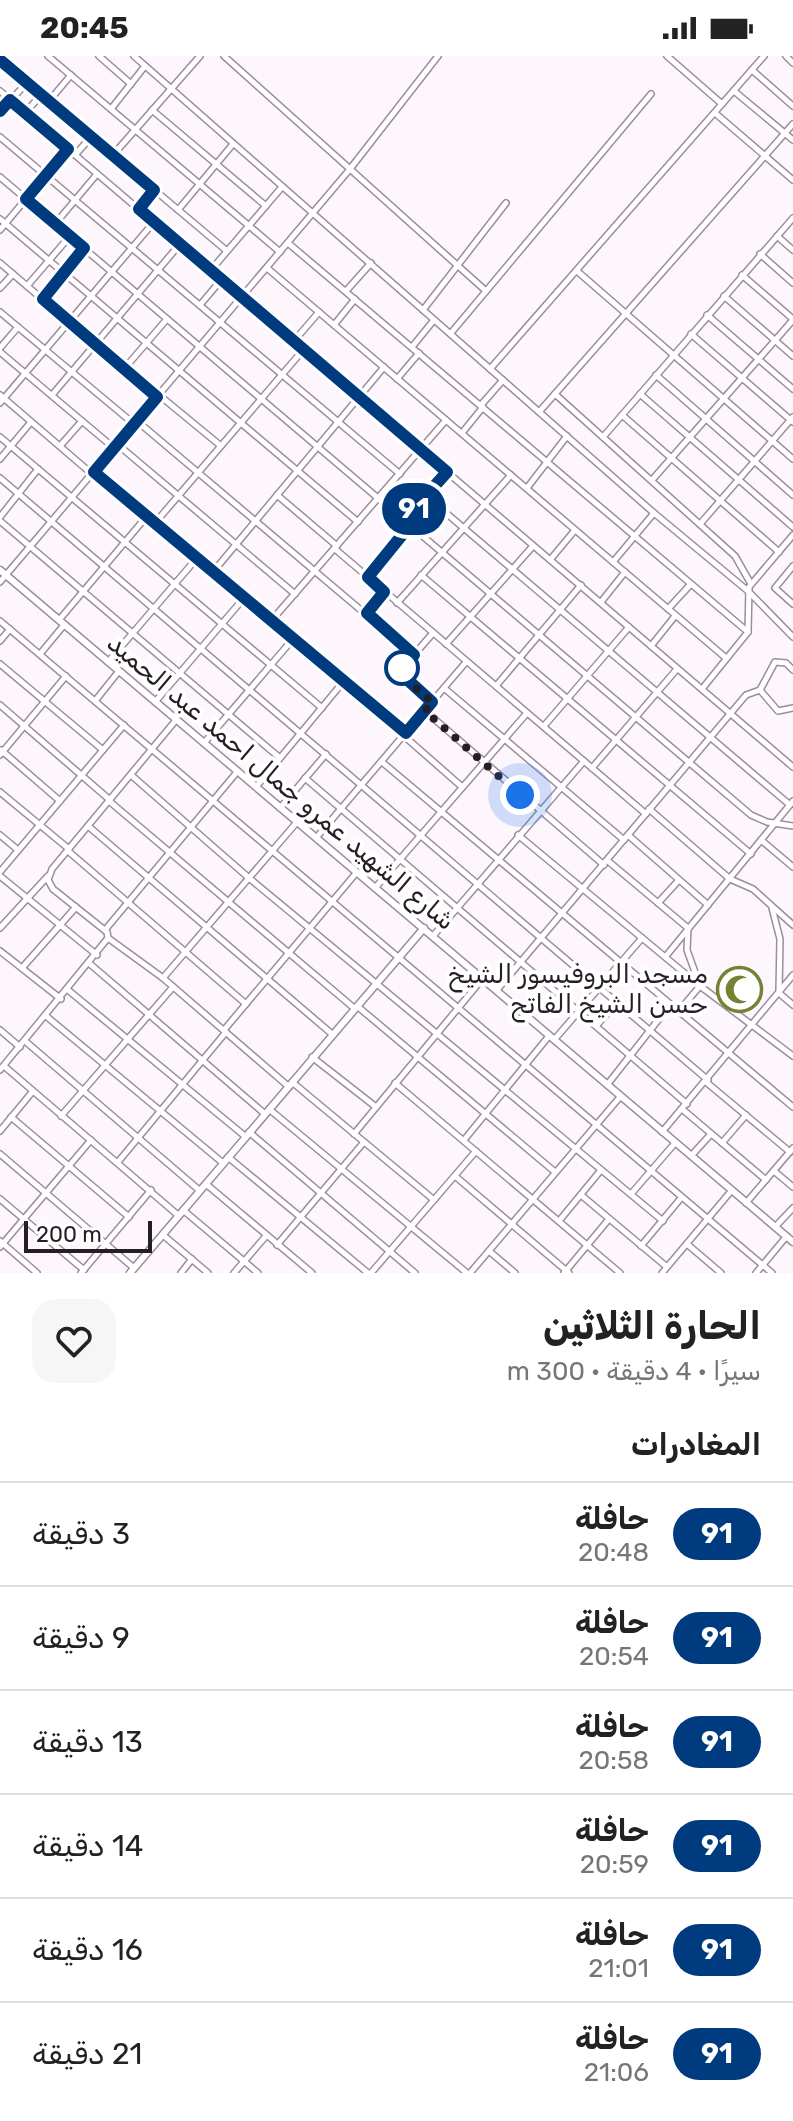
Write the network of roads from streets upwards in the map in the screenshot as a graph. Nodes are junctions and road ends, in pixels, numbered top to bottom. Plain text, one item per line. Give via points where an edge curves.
1 (48, 56) edge
2 (99, 56) edge
3 (134, 56) edge
4 (200, 56) edge
5 (224, 56) edge
6 (438, 56) edge
7 (667, 56) edge
8 (764, 56) edge
9 (786, 56) edge
10 (1, 58) edge
11 (793, 63) edge
12 (145, 66) junction
13 (752, 70) junction
14 (71, 75) junction
15 (27, 82) junction
16 (131, 84) junction
17 (170, 88) junction
18 (0, 91) edge
19 (734, 91) junction
20 (651, 94) dead end
21 (41, 95) junction
22 (10, 100) junction
23 (49, 101) junction
24 (722, 104) junction
25 (793, 106) edge
26 (111, 109) junction
27 (152, 110) junction
28 (0, 111) edge
29 (25, 113) junction
30 (715, 113) junction
31 (793, 124) edge
32 (135, 129) junction
33 (785, 133) junction
34 (0, 137) edge
35 (91, 137) junction
36 (793, 140) edge
37 (233, 144) junction
38 (68, 149) junction
39 (75, 155) junction
40 (113, 155) junction
41 (766, 157) junction
42 (216, 164) junction
43 (350, 169) junction
44 (97, 174) junction
45 (46, 175) junction
46 (0, 177) edge
47 (793, 180) edge
48 (200, 184) junction
49 (282, 187) junction
50 (154, 190) junction
51 (26, 199) junction
52 (76, 199) junction
53 (506, 203) dead end
54 (266, 206) junction
55 (139, 209) junction
56 (178, 210) junction
57 (313, 214) junction
58 (793, 218) edge
59 (2, 222) edge
60 (154, 222) junction
61 (55, 224) junction
62 (249, 226) junction
63 (0, 230) edge
64 (70, 236) junction
65 (777, 236) junction
66 (288, 243) junction
67 (180, 244) junction
68 (132, 247) junction
69 (84, 248) junction
70 (793, 250) edge
71 (227, 251) junction
72 (280, 252) junction
73 (760, 254) junction
74 (49, 261) junction
75 (0, 263) edge
76 (371, 263) junction
77 (458, 266) junction
78 (267, 268) junction
79 (159, 270) junction
80 (211, 270) junction
81 (577, 271) junction
82 (112, 272) junction
83 (64, 273) junction
84 (13, 274) junction
85 (742, 275) junction
86 (222, 279) junction
87 (793, 283) edge
88 (27, 286) junction
89 (0, 288) edge
90 (346, 291) junction
91 (486, 291) junction
92 (138, 294) junction
93 (91, 296) junction
94 (724, 296) junction
95 (242, 297) junction
96 (43, 299) junction
97 (355, 299) junction
98 (200, 305) junction
99 (423, 310) junction
100 (0, 312) edge
101 (319, 312) junction
102 (626, 314) junction
103 (707, 315) junction
104 (118, 319) junction
105 (167, 319) junction
106 (435, 320) junction
107 (793, 320) edge
108 (69, 322) junction
109 (221, 322) junction
110 (334, 325) junction
111 (18, 327) junction
112 (451, 333) junction
113 (691, 334) junction
114 (294, 341) junction
115 (777, 341) junction
116 (146, 343) junction
117 (95, 344) junction
118 (200, 346) junction
119 (412, 347) junction
120 (304, 349) junction
121 (0, 350) edge
122 (45, 350) junction
123 (419, 353) junction
124 (673, 355) junction
125 (793, 356) edge
126 (760, 359) junction
127 (384, 367) junction
128 (124, 369) junction
129 (490, 369) junction
130 (179, 371) junction
131 (71, 372) junction
132 (25, 373) junction
133 (282, 374) junction
134 (656, 375) junction
135 (397, 379) junction
136 (742, 379) junction
137 (503, 380) junction
138 (793, 389) edge
139 (555, 394) junction
140 (640, 394) junction
141 (52, 395) junction
142 (158, 396) junction
143 (360, 396) junction
144 (262, 398) junction
145 (1, 399) edge
146 (723, 400) junction
147 (482, 406) junction
148 (539, 412) junction
149 (622, 415) junction
150 (446, 420) junction
151 (705, 420) junction
152 (792, 420) edge
153 (82, 421) junction
154 (31, 422) junction
155 (136, 422) junction
156 (339, 422) junction
157 (241, 423) junction
158 (462, 433) junction
159 (567, 436) junction
160 (0, 437) edge
161 (603, 437) junction
162 (689, 438) junction
163 (773, 441) junction
164 (11, 446) junction
165 (60, 446) junction
166 (116, 446) junction
167 (221, 446) junction
168 (319, 446) junction
169 (421, 450) junction
170 (672, 457) junction
171 (0, 459) edge
172 (793, 459) edge
173 (548, 462) junction
174 (755, 463) junction
175 (38, 469) junction
176 (298, 471) junction
177 (199, 472) junction
178 (447, 472) junction
179 (93, 473) junction
180 (400, 474) junction
181 (511, 475) junction
182 (0, 478) edge
183 (652, 480) junction
184 (738, 481) junction
185 (527, 488) junction
186 (19, 494) junction
187 (277, 495) junction
188 (793, 495) edge
189 (179, 496) junction
190 (426, 496) junction
191 (73, 497) junction
192 (380, 498) junction
193 (721, 501) junction
194 (484, 503) junction
195 (654, 513) junction
196 (147, 516) junction
197 (0, 519) edge
198 (405, 519) junction
199 (256, 520) junction
200 (52, 522) junction
201 (358, 522) junction
202 (155, 523) junction
203 (411, 524) junction
204 (700, 524) junction
205 (462, 526) junction
206 (793, 527) edge
207 (575, 530) junction
208 (793, 535) edge
209 (634, 536) junction
210 (125, 542) junction
211 (236, 544) junction
212 (533, 546) junction
213 (30, 547) junction
214 (336, 547) junction
215 (441, 550) junction
216 (779, 552) junction
217 (197, 558) junction
218 (550, 560) junction
219 (613, 562) junction
220 (104, 566) junction
221 (793, 566) edge
222 (513, 569) junction
223 (316, 570) junction
224 (3, 572) edge
225 (213, 572) junction
226 (625, 572) junction
227 (421, 575) junction
228 (368, 577) junction
229 (0, 582) edge
230 (175, 584) junction
231 (751, 584) junction
232 (581, 585) junction
233 (690, 585) junction
234 (83, 590) junction
235 (748, 591) junction
236 (384, 592) junction
237 (295, 594) junction
238 (490, 594) junction
239 (244, 598) junction
240 (601, 602) junction
241 (397, 603) junction
242 (793, 604) edge
243 (154, 608) junction
244 (668, 609) junction
245 (560, 610) junction
246 (367, 613) junction
247 (675, 616) junction
248 (470, 617) junction
249 (0, 621) edge
250 (271, 621) junction
251 (62, 623) junction
252 (222, 624) junction
253 (629, 627) junction
254 (10, 629) junction
255 (748, 632) junction
256 (133, 633) junction
257 (433, 633) junction
258 (539, 635) junction
259 (793, 637) edge
260 (293, 639) junction
261 (0, 641) edge
262 (446, 644) junction
263 (651, 646) junction
264 (201, 648) junction
265 (608, 651) junction
266 (40, 654) junction
267 (414, 655) junction
268 (520, 658) junction
269 (726, 658) junction
270 (108, 662) junction
271 (466, 662) junction
272 (0, 664) edge
273 (271, 665) junction
274 (677, 669) junction
275 (793, 670) edge
276 (119, 671) junction
277 (180, 673) junction
278 (587, 675) junction
279 (66, 676) junction
280 (344, 681) junction
281 (496, 686) junction
282 (444, 688) junction
283 (702, 689) junction
284 (250, 690) junction
285 (760, 690) junction
286 (657, 693) junction
287 (567, 699) junction
288 (95, 701) junction
289 (45, 702) junction
290 (155, 702) junction
291 (432, 702) junction
292 (0, 705) edge
293 (322, 708) junction
294 (792, 710) edge
295 (425, 711) junction
296 (228, 713) junction
297 (527, 713) junction
298 (731, 713) junction
299 (636, 716) junction
300 (176, 720) junction
301 (124, 725) junction
302 (24, 726) junction
303 (544, 726) junction
304 (301, 733) junction
305 (405, 734) junction
306 (503, 738) junction
307 (711, 738) junction
308 (615, 740) junction
309 (204, 743) junction
310 (152, 749) junction
311 (103, 750) junction
312 (1, 752) edge
313 (326, 753) junction
314 (280, 758) junction
315 (584, 761) junction
316 (382, 762) junction
317 (690, 762) junction
318 (482, 763) junction
319 (793, 767) edge
320 (592, 768) junction
321 (237, 772) junction
322 (81, 775) junction
323 (131, 775) junction
324 (305, 778) junction
325 (363, 785) junction
326 (670, 785) junction
327 (461, 786) junction
328 (256, 787) junction
329 (561, 787) junction
330 (0, 792) edge
331 (109, 800) junction
332 (213, 800) junction
333 (60, 801) junction
334 (791, 803) edge
335 (280, 808) junction
336 (341, 809) junction
337 (441, 810) junction
338 (539, 811) junction
339 (647, 811) junction
340 (297, 822) junction
341 (774, 824) junction
342 (39, 825) junction
343 (88, 826) junction
344 (793, 826) edge
345 (191, 827) junction
346 (421, 833) junction
347 (0, 835) edge
348 (518, 835) junction
349 (316, 838) junction
350 (626, 838) junction
351 (761, 840) junction
352 (18, 850) junction
353 (68, 850) junction
354 (273, 851) junction
355 (170, 852) junction
356 (751, 854) junction
357 (498, 858) junction
358 (399, 860) junction
359 (606, 863) junction
360 (793, 867) edge
361 (357, 872) junction
362 (0, 874) edge
363 (49, 875) junction
364 (148, 878) junction
365 (249, 878) junction
366 (730, 879) junction
367 (679, 880) junction
368 (479, 884) junction
369 (375, 888) junction
370 (583, 889) junction
371 (26, 897) junction
372 (229, 901) junction
373 (332, 902) junction
374 (128, 903) junction
375 (658, 903) junction
376 (770, 904) junction
377 (708, 905) junction
378 (458, 906) junction
379 (76, 907) junction
380 (563, 914) junction
381 (792, 920) edge
382 (60, 925) junction
383 (207, 927) junction
384 (0, 928) edge
385 (310, 928) junction
386 (424, 928) junction
387 (688, 928) junction
388 (105, 930) junction
389 (433, 936) junction
390 (642, 937) junction
391 (108, 938) junction
392 (541, 938) junction
393 (0, 951) edge
394 (186, 952) junction
395 (290, 952) junction
396 (97, 955) junction
397 (666, 956) junction
398 (399, 958) junction
399 (521, 962) junction
400 (621, 963) junction
401 (90, 964) junction
402 (22, 968) junction
403 (793, 975) edge
404 (163, 978) junction
405 (483, 978) junction
406 (267, 979) junction
407 (378, 982) junction
408 (700, 986) junction
409 (173, 987) junction
410 (600, 987) junction
411 (68, 990) junction
412 (497, 990) junction
413 (779, 993) junction
414 (61, 999) junction
415 (617, 1002) junction
416 (246, 1004) junction
417 (670, 1005) junction
418 (793, 1005) edge
419 (355, 1007) junction
420 (458, 1008) junction
421 (580, 1011) junction
422 (678, 1012) junction
423 (150, 1015) junction
424 (46, 1016) junction
425 (755, 1024) junction
426 (597, 1026) junction
427 (0, 1030) edge
428 (225, 1031) junction
429 (653, 1031) junction
430 (438, 1033) junction
431 (332, 1034) junction
432 (552, 1038) junction
433 (129, 1040) junction
434 (25, 1041) junction
435 (20, 1047) junction
436 (730, 1055) junction
437 (793, 1056) edge
438 (312, 1057) junction
439 (417, 1057) junction
440 (631, 1057) junction
441 (203, 1060) junction
442 (107, 1066) junction
443 (526, 1066) junction
444 (2, 1068) edge
445 (707, 1081) junction
446 (395, 1083) junction
447 (290, 1084) junction
448 (182, 1085) junction
449 (607, 1085) junction
450 (506, 1090) junction
451 (33, 1091) junction
452 (85, 1092) junction
453 (620, 1097) junction
454 (685, 1106) junction
455 (376, 1107) junction
456 (793, 1107) edge
457 (161, 1111) junction
458 (267, 1111) junction
459 (485, 1114) junction
460 (746, 1115) junction
461 (61, 1116) junction
462 (11, 1117) junction
463 (596, 1124) junction
464 (0, 1131) edge
465 (662, 1132) junction
466 (247, 1134) junction
467 (354, 1134) junction
468 (711, 1134) junction
469 (139, 1137) junction
470 (91, 1140) junction
471 (464, 1140) junction
472 (364, 1142) junction
473 (675, 1143) junction
474 (722, 1143) junction
475 (575, 1148) junction
476 (791, 1150) edge
477 (476, 1151) junction
478 (0, 1154) edge
479 (691, 1156) junction
480 (226, 1160) junction
481 (118, 1162) junction
482 (69, 1166) junction
483 (340, 1170) junction
484 (601, 1170) junction
485 (651, 1171) junction
486 (774, 1171) junction
487 (555, 1172) junction
488 (455, 1176) junction
489 (766, 1180) junction
490 (205, 1183) junction
491 (793, 1187) edge
492 (151, 1190) junction
493 (199, 1190) junction
494 (732, 1190) junction
495 (46, 1193) junction
496 (321, 1193) junction
497 (631, 1194) junction
498 (581, 1195) junction
499 (681, 1197) junction
500 (0, 1199) edge
501 (533, 1199) junction
502 (434, 1200) junction
503 (746, 1203) junction
504 (793, 1208) edge
505 (181, 1213) junction
506 (129, 1217) junction
507 (300, 1218) junction
508 (24, 1219) junction
509 (609, 1219) junction
510 (708, 1220) junction
511 (559, 1221) junction
512 (663, 1221) junction
513 (512, 1224) junction
514 (412, 1226) junction
515 (775, 1227) junction
516 (163, 1235) junction
517 (266, 1236) junction
518 (786, 1237) junction
519 (793, 1242) edge
520 (1, 1244) edge
521 (106, 1244) junction
522 (687, 1244) junction
523 (277, 1245) junction
524 (588, 1245) junction
525 (641, 1246) junction
526 (390, 1251) junction
527 (489, 1251) junction
528 (192, 1259) junction
529 (244, 1261) junction
530 (763, 1265) junction
531 (667, 1267) junction
532 (132, 1270) edge
533 (83, 1271) edge
534 (566, 1272) edge
535 (37, 1273) edge
536 (181, 1273) edge
537 (208, 1273) edge
538 (234, 1273) edge
539 (258, 1273) edge
540 (312, 1273) edge
541 (370, 1273) edge
542 (415, 1273) edge
543 (468, 1273) edge
544 (515, 1273) edge
545 (620, 1273) edge
546 (662, 1273) edge
547 (721, 1273) edge
548 (756, 1273) edge
549 (772, 1273) edge

1 - 14 street
2 - 16 street
3 - 12 street
4 - 17 street
5 - 43 street
6 - 43 street
7 - 24 street
8 - 13 street
9 - 11 street
10 - 15 street
12 - 16 street
12 - 17 street
13 - 19 street
13 - 25 street
14 - 23 street
14 - 26 street
15 - 21 street
15 - 22 street
16 - 26 street
17 - 27 street
17 - 37 street
18 - 22 street
19 - 24 street
19 - 33 street
20 - 91 street
21 - 23 street
21 - 29 street
22 - 28 street
22 - 29 street
23 - 35 street
24 - 30 street
26 - 32 street
27 - 32 street
27 - 42 street
29 - 38 street
30 - 41 street
30 - 81 street
31 - 33 street
32 - 40 street
32 - 48 street
33 - 36 street
33 - 41 street
34 - 45 street
35 - 39 street
35 - 40 street
37 - 42 street
37 - 49 street
38 - 39 street
38 - 45 street
39 - 44 street
40 - 50 street
41 - 47 street
41 - 102 street
42 - 48 street
42 - 54 street
43 - 57 street
43 - 77 street
44 - 52 street
44 - 55 street
45 - 51 street
45 - 52 street
46 - 51 street
48 - 56 street
48 - 62 street
49 - 54 street
49 - 57 street
50 - 55 street
50 - 56 street
51 - 59 street
51 - 61 street
52 - 61 street
52 - 68 street
53 - 77 street
54 - 62 street
55 - 60 street
56 - 71 street
57 - 66 street
57 - 76 street
58 - 65 street
59 - 63 street
59 - 74 street
60 - 67 street
60 - 68 street
61 - 64 street
62 - 71 street
62 - 72 street
64 - 69 street
64 - 74 street
65 - 70 street
65 - 73 street
66 - 72 street
66 - 90 street
67 - 79 street
67 - 80 street
68 - 79 street
68 - 82 street
69 - 82 street
69 - 83 street
71 - 80 street
72 - 78 street
73 - 85 street
73 - 87 street
74 - 83 street
74 - 88 street
75 - 84 street
76 - 90 street
76 - 99 street
77 - 91 street
77 - 99 street
78 - 95 street
78 - 101 street
79 - 92 street
79 - 98 street
80 - 86 street
81 - 102 street
81 - 129 street
82 - 92 street
82 - 93 street
83 - 93 street
83 - 96 street
84 - 88 street
84 - 89 street
85 - 94 street
85 - 107 street
86 - 95 street
86 - 98 street
88 - 96 street
90 - 97 street
91 - 112 street
92 - 104 street
92 - 105 street
93 - 104 street
93 - 108 street
94 - 103 street
94 - 115 street
95 - 109 street
95 - 114 street
96 - 108 street
97 - 110 street
97 - 119 street
98 - 109 street
99 - 106 street
100 - 111 street
101 - 110 street
101 - 114 street
102 - 124 street
102 - 139 street
103 - 113 street
103 - 126 street
104 - 116 street
104 - 117 street
105 - 116 street
105 - 118 street
106 - 112 street
106 - 119 street
107 - 115 street
108 - 117 street
108 - 122 street
109 - 118 street
109 - 133 street
110 - 127 street
111 - 121 street
111 - 122 street
112 - 129 street
113 - 124 street
113 - 136 street
114 - 120 street
115 - 125 street
115 - 126 street
116 - 128 street
116 - 130 street
117 - 128 street
117 - 131 street
118 - 130 street
118 - 144 street
119 - 123 street
120 - 133 street
120 - 143 street
121 - 132 street
122 - 131 street
122 - 132 street
123 - 135 street
123 - 147 street
124 - 134 street
124 - 146 street
126 - 136 street
126 - 138 street
127 - 135 street
127 - 143 street
128 - 142 street
129 - 137 street
130 - 142 street
130 - 157 street
131 - 141 street
131 - 155 street
132 - 141 street
132 - 145 street
133 - 144 street
133 - 156 street
134 - 140 street
134 - 151 street
135 - 150 street
136 - 146 street
136 - 152 street
137 - 147 street
137 - 148 street
139 - 148 street
139 - 161 street
140 - 149 street
140 - 162 street
141 - 153 street
142 - 155 street
142 - 167 street
143 - 156 street
143 - 169 street
144 - 157 street
144 - 168 street
145 - 154 street
146 - 151 street
146 - 163 street
147 - 158 street
147 - 173 street
148 - 159 street
149 - 161 street
149 - 170 street
150 - 158 street
150 - 169 street
151 - 162 street
151 - 174 street
152 - 163 street
153 - 165 street
153 - 166 street
154 - 164 street
154 - 165 street
155 - 166 street
155 - 177 street
156 - 168 street
156 - 180 street
157 - 167 street
157 - 176 street
158 - 181 street
159 - 173 street
159 - 195 street
160 - 164 street
161 - 183 street
162 - 170 street
162 - 184 street
163 - 172 street
163 - 174 street
164 - 171 street
164 - 175 street
165 - 179 street
166 - 179 street
166 - 189 street
167 - 177 street
168 - 176 street
168 - 192 street
169 - 178 street
169 - 180 street
170 - 183 street
170 - 193 street
173 - 185 street
173 - 209 street
174 - 184 street
174 - 188 street
175 - 186 street
175 - 191 street
176 - 187 street
176 - 201 street
177 - 189 street
177 - 199 street
178 - 190 street
178 - 194 street
179 - 191 street
179 - 196 street
180 - 192 street
181 - 185 street
181 - 194 street
182 - 186 street
183 - 204 street
184 - 193 street
184 - 206 street
185 - 207 street
186 - 197 street
186 - 200 street
187 - 199 street
187 - 214 street
189 - 202 street
189 - 211 street
190 - 198 street
190 - 205 street
191 - 200 street
191 - 210 street
192 - 198 street
192 - 201 street
193 - 204 street
193 - 216 street
194 - 205 street
194 - 212 street
195 - 209 street
195 - 235 street
196 - 202 street
196 - 210 street
197 - 213 street
198 - 203 street
199 - 211 street
199 - 223 street
200 - 213 street
200 - 220 street
201 - 214 street
202 - 217 street
203 - 215 street
203 - 228 street
204 - 231 street via 735,556
205 - 215 street
205 - 222 street
207 - 218 street
207 - 219 street
208 - 216 street
209 - 219 street
209 - 233 street
210 - 220 street
210 - 230 street
211 - 225 street
211 - 237 street
212 - 218 street
212 - 222 street
213 - 224 street
213 - 234 street
214 - 223 street
214 - 228 street
215 - 227 street
215 - 238 street
216 - 231 street
217 - 225 street
217 - 230 street
218 - 232 street
219 - 226 street
220 - 234 street
220 - 243 street
221 - 242 street via 775,588
222 - 238 street
222 - 245 street
223 - 237 street
223 - 246 street
224 - 229 street
224 - 251 street, شارع الشهيد عمرو جمال احمد عبد الحميد
225 - 239 street
226 - 240 street
226 - 244 street
227 - 241 street
227 - 248 street
228 - 236 street
230 - 243 street
230 - 252 street
231 - 235 street
232 - 240 street
232 - 245 street
233 - 244 street
233 - 255 street
234 - 251 street
234 - 256 street
235 - 255 street
235 - 259 street
236 - 241 street
236 - 246 street
237 - 250 street
238 - 248 street
238 - 258 street
239 - 250 street
239 - 252 street
240 - 253 street
241 - 257 street
243 - 256 street
243 - 264 street
244 - 247 street
245 - 258 street
245 - 265 street
246 - 267 street
247 - 263 street
247 - 269 street
248 - 262 street
248 - 268 street
249 - 254 street
250 - 260 street
251 - 266 street
251 - 270 street, شارع الشهيد عمرو جمال احمد عبد الحميد
252 - 264 street
252 - 273 street
253 - 263 street
253 - 265 street
254 - 261 street
254 - 266 street
255 - 269 street
256 - 270 street
256 - 277 street
257 - 262 street
257 - 267 street
258 - 268 street
258 - 278 street
260 - 273 street
260 - 280 street
262 - 271 street
263 - 274 street
264 - 277 street
264 - 284 street
265 - 278 street
265 - 286 street
266 - 279 street
267 - 291 street via 399,672
268 - 281 street
268 - 287 street
269 - 283 street
270 - 276 street, شارع الشهيد عمرو جمال احمد عبد الحميد
271 - 281 street
271 - 282 street
272 - 289 street
273 - 284 street
273 - 293 street
274 - 283 street
274 - 286 street
275 - 285 street via 775,662
276 - 288 street
276 - 290 street, شارع الشهيد عمرو جمال احمد عبد الحميد
277 - 290 street
277 - 296 street
278 - 287 street
278 - 299 street
279 - 288 street
279 - 289 street
280 - 293 street
280 - 305 street
281 - 297 street
282 - 291 street
282 - 306 street
283 - 298 street
284 - 296 street
284 - 304 street
285 - 294 street via 778,711
285 - 298 street via 746,695
286 - 299 street
286 - 307 street
287 - 303 street
287 - 308 street
288 - 301 street
289 - 302 street
289 - 311 street
290 - 300 street, شارع الشهيد عمرو جمال احمد عبد الحميد
291 - 295 street
292 - 302 street
293 - 304 street
295 - 305 street
295 - 318 street
296 - 309 street
296 - 314 street
297 - 303 street
297 - 306 street
298 - 307 street
298 - 319 street
299 - 308 street
299 - 317 street
300 - 309 street, شارع الشهيد عمرو جمال احمد عبد الحميد
300 - 310 street
301 - 310 street
301 - 311 street
302 - 312 street
302 - 322 street
303 - 315 street
304 - 313 street
304 - 314 street
305 - 316 street
305 - 327 street
306 - 318 street
306 - 329 street
307 - 317 street
307 - 334 street
308 - 320 street
308 - 326 street
309 - 321 street, شارع الشهيد عمرو جمال احمد عبد الحميد
310 - 323 street
310 - 332 street
311 - 322 street
312 - 333 street
313 - 324 street
313 - 325 street
314 - 328 street
315 - 320 street
315 - 329 street
316 - 325 street
316 - 337 street
317 - 326 street
317 - 341 street via 751,815
318 - 327 street
318 - 338 street
320 - 339 street
321 - 328 street, شارع الشهيد عمرو جمال احمد عبد الحميد
321 - 332 street
322 - 331 street
322 - 333 street
323 - 331 street
323 - 345 street
324 - 335 street
324 - 336 street
325 - 336 street
325 - 346 street
326 - 339 street
326 - 356 street
327 - 337 street
328 - 335 street, شارع الشهيد عمرو جمال احمد عبد الحميد
329 - 338 street
329 - 350 street
330 - 342 street
331 - 343 street
331 - 355 street
332 - 345 street
332 - 354 street
333 - 342 street
334 - 341 street
335 - 340 street, شارع الشهيد عمرو جمال احمد عبد الحميد
336 - 349 street
336 - 358 street
337 - 346 street
337 - 357 street
338 - 348 street
338 - 359 street
339 - 350 street
339 - 366 street
340 - 349 street, شارع الشهيد عمرو جمال احمد عبد الحميد
340 - 354 street
341 - 344 street
341 - 351 street
342 - 352 street
342 - 353 street
343 - 353 street
343 - 364 street
345 - 355 street
345 - 365 street
346 - 358 street
346 - 368 street
347 - 352 street
348 - 357 street
348 - 370 street
349 - 361 street, شارع الشهيد عمرو جمال احمد عبد الحميد
350 - 359 street
350 - 367 street
351 - 356 street
351 - 360 street
352 - 362 street
353 - 363 street
353 - 374 street
354 - 365 street
354 - 373 street
355 - 364 street
355 - 372 street
356 - 366 street
357 - 368 street
357 - 380 street
358 - 369 street
358 - 378 street
359 - 370 street
359 - 375 street
361 - 369 street, شارع الشهيد عمرو جمال احمد عبد الحميد
361 - 373 street
362 - 371 street
363 - 371 street
363 - 379 street via 53,889
364 - 374 street
364 - 383 street
365 - 372 street
365 - 385 street
366 - 376 street
366 - 377 street
367 - 375 street
367 - 377 street
368 - 378 street
368 - 392 street
369 - 386 street, شارع الشهيد عمرو جمال احمد عبد الحميد
370 - 380 street
370 - 390 street
371 - 382 street
371 - 384 street
372 - 383 street
372 - 395 street
373 - 385 street
373 - 398 street
374 - 388 street
374 - 394 street
375 - 387 street
376 - 381 street
376 - 413 street via 780,939
377 - 387 street
378 - 389 street
378 - 399 street
379 - 382 street
379 - 388 street
380 - 392 street
380 - 400 street
382 - 396 street
382 - 402 street
383 - 394 street
383 - 406 street
385 - 395 street
385 - 407 street
386 - 389 street, شارع الشهيد عمرو جمال احمد عبد الحميد
386 - 398 street
387 - 397 street
387 - 408 street via 687,950
388 - 391 street
389 - 405 street, شارع الشهيد عمرو جمال احمد عبد الحميد
390 - 397 street
390 - 400 street
391 - 396 street
391 - 404 street
392 - 399 street
392 - 410 street
393 - 402 street
394 - 404 street
394 - 416 street
395 - 406 street
395 - 419 street
396 - 401 street
397 - 408 street
398 - 407 street
398 - 420 street
399 - 412 street
399 - 421 street
400 - 410 street
400 - 417 street
401 - 411 street
401 - 423 street
402 - 414 street
403 - 413 street
404 - 409 street
405 - 412 street, شارع الشهيد عمرو جمال احمد عبد الحميد
405 - 420 street
406 - 416 street
406 - 431 street
407 - 419 street
407 - 430 street
408 - 422 street
408 - 425 street
409 - 423 street
409 - 428 street
410 - 415 street
410 - 421 street
411 - 414 street
411 - 433 street
412 - 432 street, شارع الشهيد عمرو جمال احمد عبد الحميد
413 - 418 street
413 - 425 street
414 - 424 street
415 - 426 street
415 - 429 street
416 - 428 street
417 - 422 street
417 - 429 street
419 - 431 street
419 - 439 street
420 - 430 street
420 - 443 street
421 - 426 street
421 - 432 street
422 - 436 street
423 - 433 street
423 - 441 street
424 - 434 street
424 - 442 street
425 - 436 street
425 - 437 street
426 - 440 street
427 - 435 street
428 - 441 street
428 - 447 street
429 - 440 street
429 - 445 street
430 - 439 street
430 - 450 street
431 - 438 street
432 - 443 street
432 - 449 street, شارع الشهيد عمرو جمال احمد عبد الحميد
433 - 442 street
433 - 448 street
434 - 435 street
434 - 452 street
435 - 444 street
436 - 445 street
436 - 456 street
438 - 447 street
438 - 455 street
439 - 446 street
439 - 459 street
440 - 449 street
440 - 454 street
441 - 448 street
441 - 458 street
442 - 452 street
442 - 457 street
443 - 450 street
443 - 463 street
444 - 451 street
445 - 454 street
445 - 460 street
446 - 455 street
446 - 471 street
447 - 458 street
447 - 467 street
448 - 457 street
448 - 466 street
449 - 453 street, شارع الشهيد عمرو جمال احمد عبد الحميد
450 - 459 street
450 - 475 street
451 - 461 street
451 - 462 street
452 - 461 street
452 - 469 street
453 - 463 street
453 - 465 street, شارع الشهيد عمرو جمال احمد عبد الحميد
454 - 465 street
454 - 468 street
455 - 467 street
457 - 469 street
457 - 480 street
458 - 466 street
458 - 483 street
459 - 471 street
459 - 487 street
460 - 474 street
460 - 476 street
461 - 470 street
462 - 464 street
462 - 482 street
463 - 475 street
463 - 485 street
465 - 473 street, شارع الشهيد عمرو جمال احمد عبد الحميد
466 - 480 street
466 - 496 street
467 - 472 street
468 - 474 street
468 - 479 street
469 - 481 street
469 - 493 street
470 - 481 street
470 - 482 street
471 - 477 street
472 - 483 street
472 - 502 street
473 - 479 street, شارع الشهيد عمرو جمال احمد عبد الحميد
473 - 485 street
474 - 489 street
475 - 484 street
475 - 487 street
476 - 486 street
477 - 488 street
477 - 501 street
478 - 495 street
479 - 494 street, شارع الشهيد عمرو جمال احمد عبد الحميد
480 - 490 street
480 - 507 street
481 - 492 street
482 - 495 street
482 - 506 street
483 - 496 street
483 - 514 street
484 - 497 street
484 - 498 street
485 - 497 street
485 - 499 street
486 - 489 street
486 - 491 street
487 - 501 street
488 - 502 street
488 - 513 street
489 - 503 street
490 - 493 street
490 - 517 street
492 - 505 street
492 - 506 street
493 - 505 street
494 - 503 street, شارع الشهيد عمرو جمال احمد عبد الحميد
494 - 510 street
495 - 508 street
495 - 521 street
496 - 507 street
496 - 526 street
497 - 512 street
498 - 509 street
498 - 511 street
499 - 510 street
499 - 512 street
500 - 508 street
501 - 511 street
501 - 513 street
502 - 514 street
503 - 515 street, شارع الشهيد عمرو جمال احمد عبد الحميد
504 - 515 street
505 - 516 street
505 - 529 street
506 - 521 street
507 - 523 street
507 - 541 street
508 - 520 street
508 - 533 street
509 - 524 street
509 - 525 street
510 - 522 street
510 - 530 street
511 - 524 street
512 - 525 street
513 - 527 street
513 - 534 street
514 - 526 street
514 - 543 street
515 - 518 street, شارع الشهيد عمرو جمال احمد عبد الحميد
516 - 528 street
516 - 532 street
517 - 523 street
517 - 529 street
518 - 519 street, شارع الشهيد عمرو جمال احمد عبد الحميد
518 - 530 street
520 - 535 street
521 - 532 street
521 - 533 street
522 - 531 street
522 - 547 street
523 - 540 street
524 - 534 street
524 - 545 street
525 - 531 street
526 - 541 street
526 - 542 street
527 - 543 street
527 - 544 street
528 - 536 street
528 - 537 street
529 - 538 street
529 - 539 street
530 - 548 street
530 - 549 street
531 - 546 street

